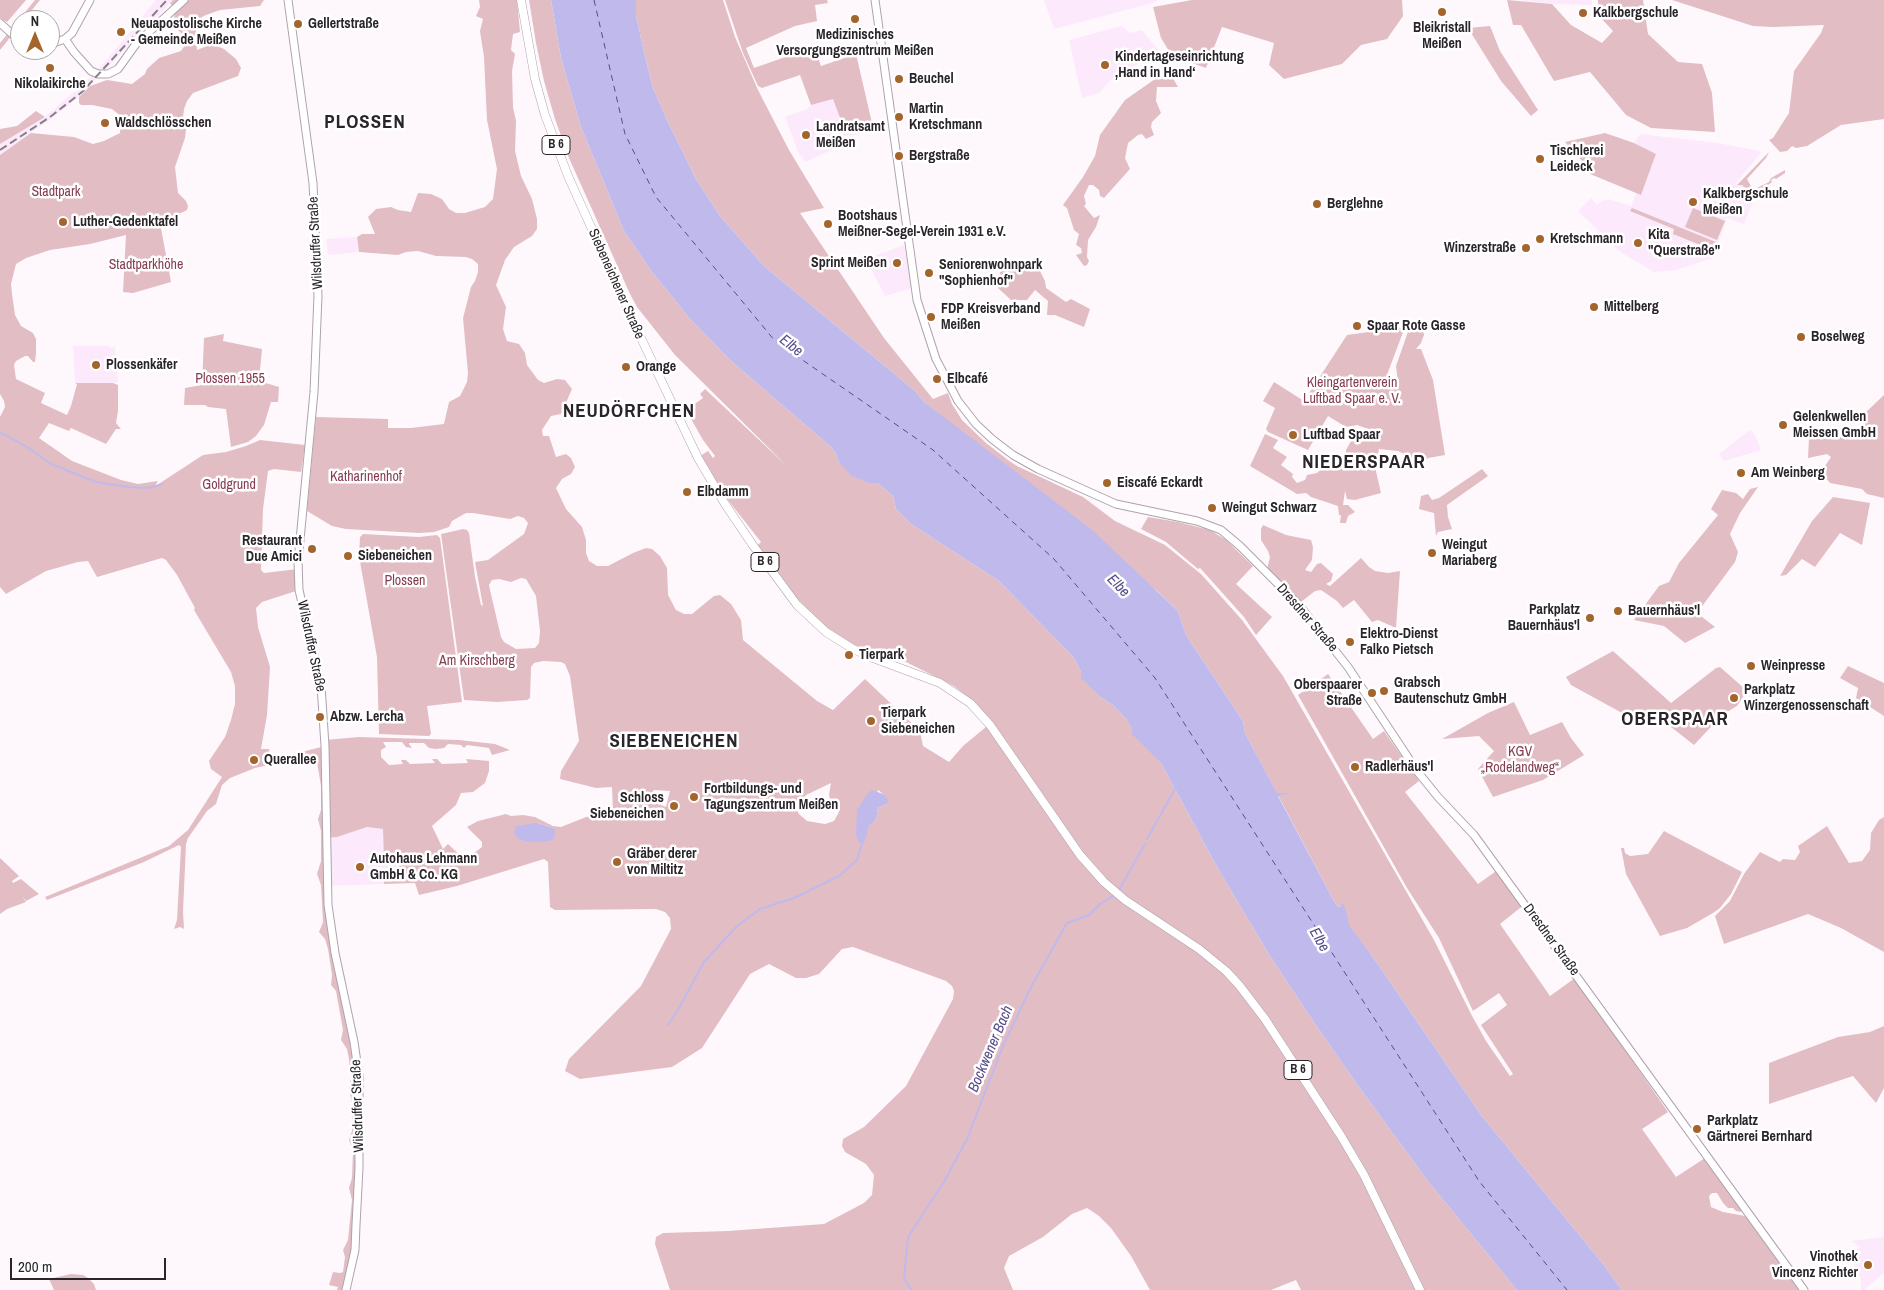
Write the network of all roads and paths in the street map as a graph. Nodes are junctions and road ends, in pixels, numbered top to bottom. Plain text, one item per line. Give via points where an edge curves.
1 (90, 0) edge
2 (184, 0) edge
3 (288, 0) edge
4 (521, 0) edge
5 (875, 0) edge
6 (0, 23) edge
7 (10, 33) edge
8 (65, 39) junction
9 (60, 41) edge
10 (346, 1290) edge
11 (1420, 1290) edge
12 (1804, 1290) edge

1 - 8 main road
2 - 8 main road via 136,44 118,69 108,74 91,71
3 - 10 main road, Wilsdruffer Straße via 313,183 318,296 317,353 299,577 301,602 321,685 326,746 328,905 359,1076 355,1250
4 - 11 main road, Siebeneichener Straße / B 6 via 535,79 568,176 654,367 705,471 725,504 805,614 852,649 940,683 970,703 990,725 1090,868 1117,894 1199,949 1239,985 1265,1019 1341,1136 1364,1175
5 - 12 main road, Dresdner Straße via 917,300 936,359 958,401 997,443 1038,469 1116,504 1197,521 1221,530 1299,605 1348,667 1417,770 1474,834
6 - 7 main road
8 - 9 main road

